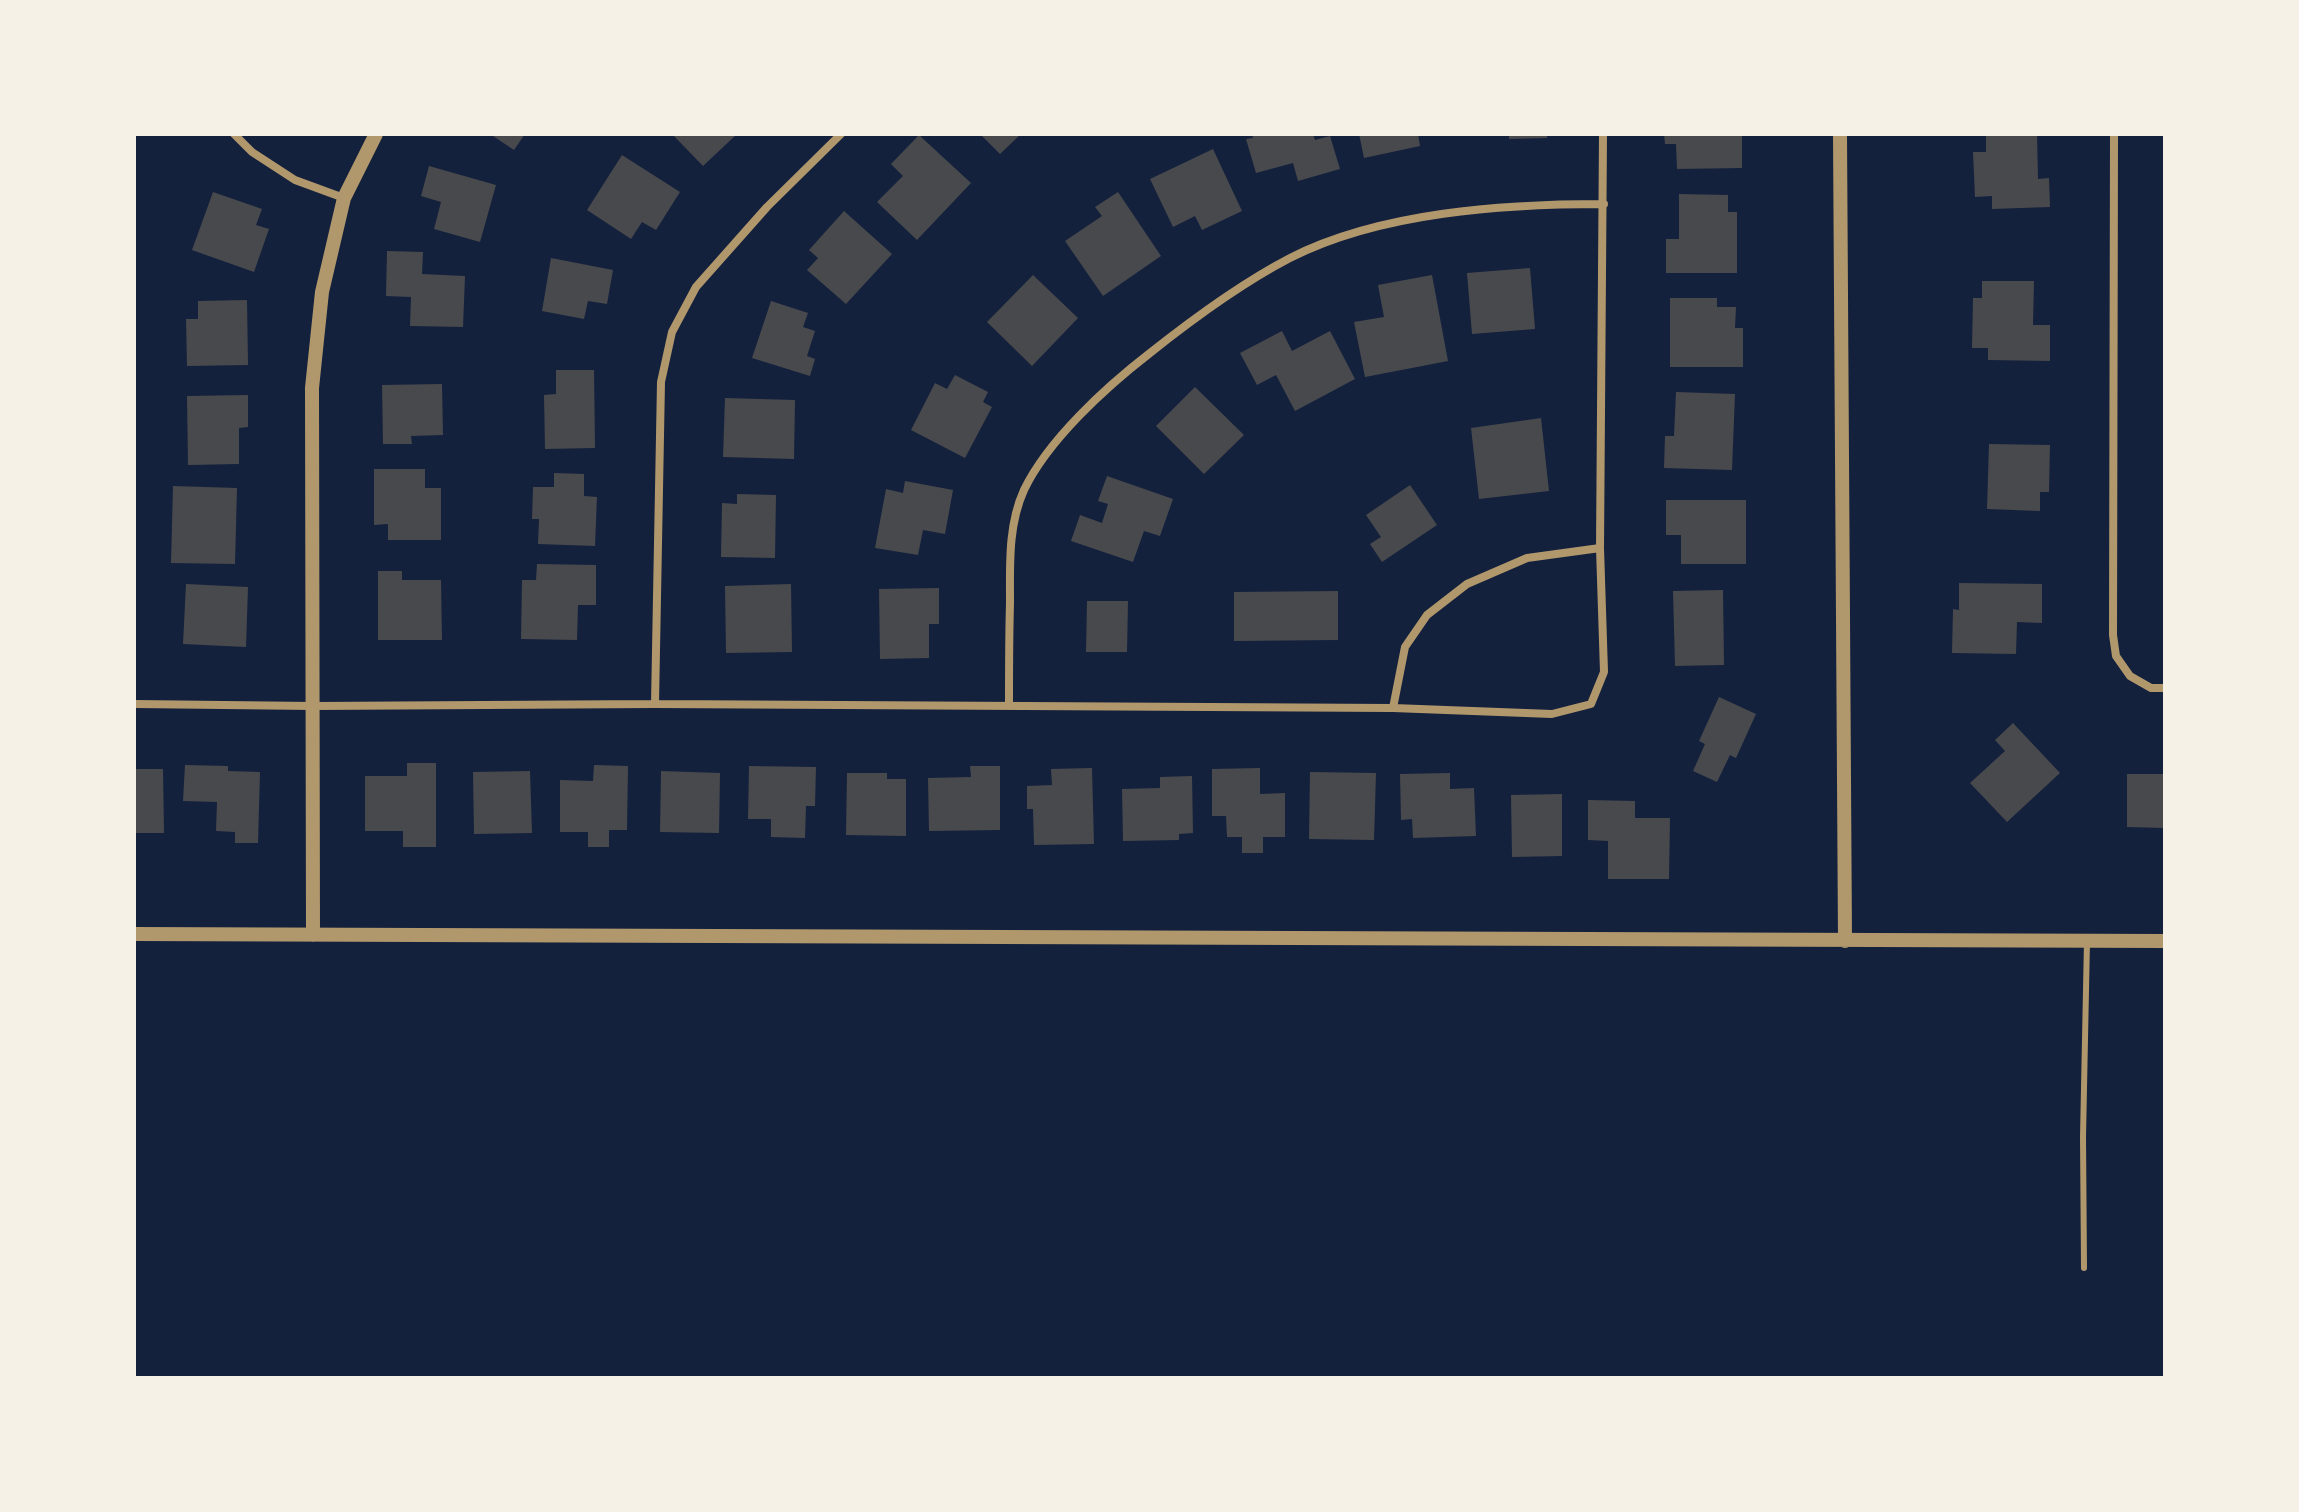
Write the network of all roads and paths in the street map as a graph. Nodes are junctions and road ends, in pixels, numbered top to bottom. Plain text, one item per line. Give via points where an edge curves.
1 (234, 134) edge
2 (376, 134) edge
3 (841, 134) edge
4 (1603, 134) edge
5 (1840, 134) edge
6 (2114, 134) edge
7 (344, 198) junction
8 (1604, 204) junction
9 (1600, 548) junction
10 (2165, 688) edge
11 (134, 704) edge
12 (655, 704) junction
13 (313, 706) junction
14 (1009, 706) junction
15 (1393, 708) junction
16 (134, 934) edge
17 (313, 935) junction
18 (1845, 941) junction
19 (2087, 941) junction
20 (2165, 941) edge
21 (2084, 1268) dead end

1 - 7 street via 295,180
2 - 7 street
3 - 12 street via 696,287 672,332 661,382
4 - 8 street
5 - 18 street
6 - 10 street via 2113,635 2116,656 2130,676 2151,688
7 - 13 street via 322,292 312,388
8 - 9 street
8 - 14 street via 1456,211 1361,231 1291,258 1206,310 1118,377 1047,450 1023,492 1010,540
9 - 15 street via 1527,558 1467,584 1427,615 1405,647
9 - 15 street via 1604,672 1591,704 1552,714
11 - 13 street
12 - 13 street
12 - 14 street
13 - 17 street
14 - 15 street
16 - 17 street
17 - 18 street
18 - 19 street
19 - 20 street
19 - 21 lane

